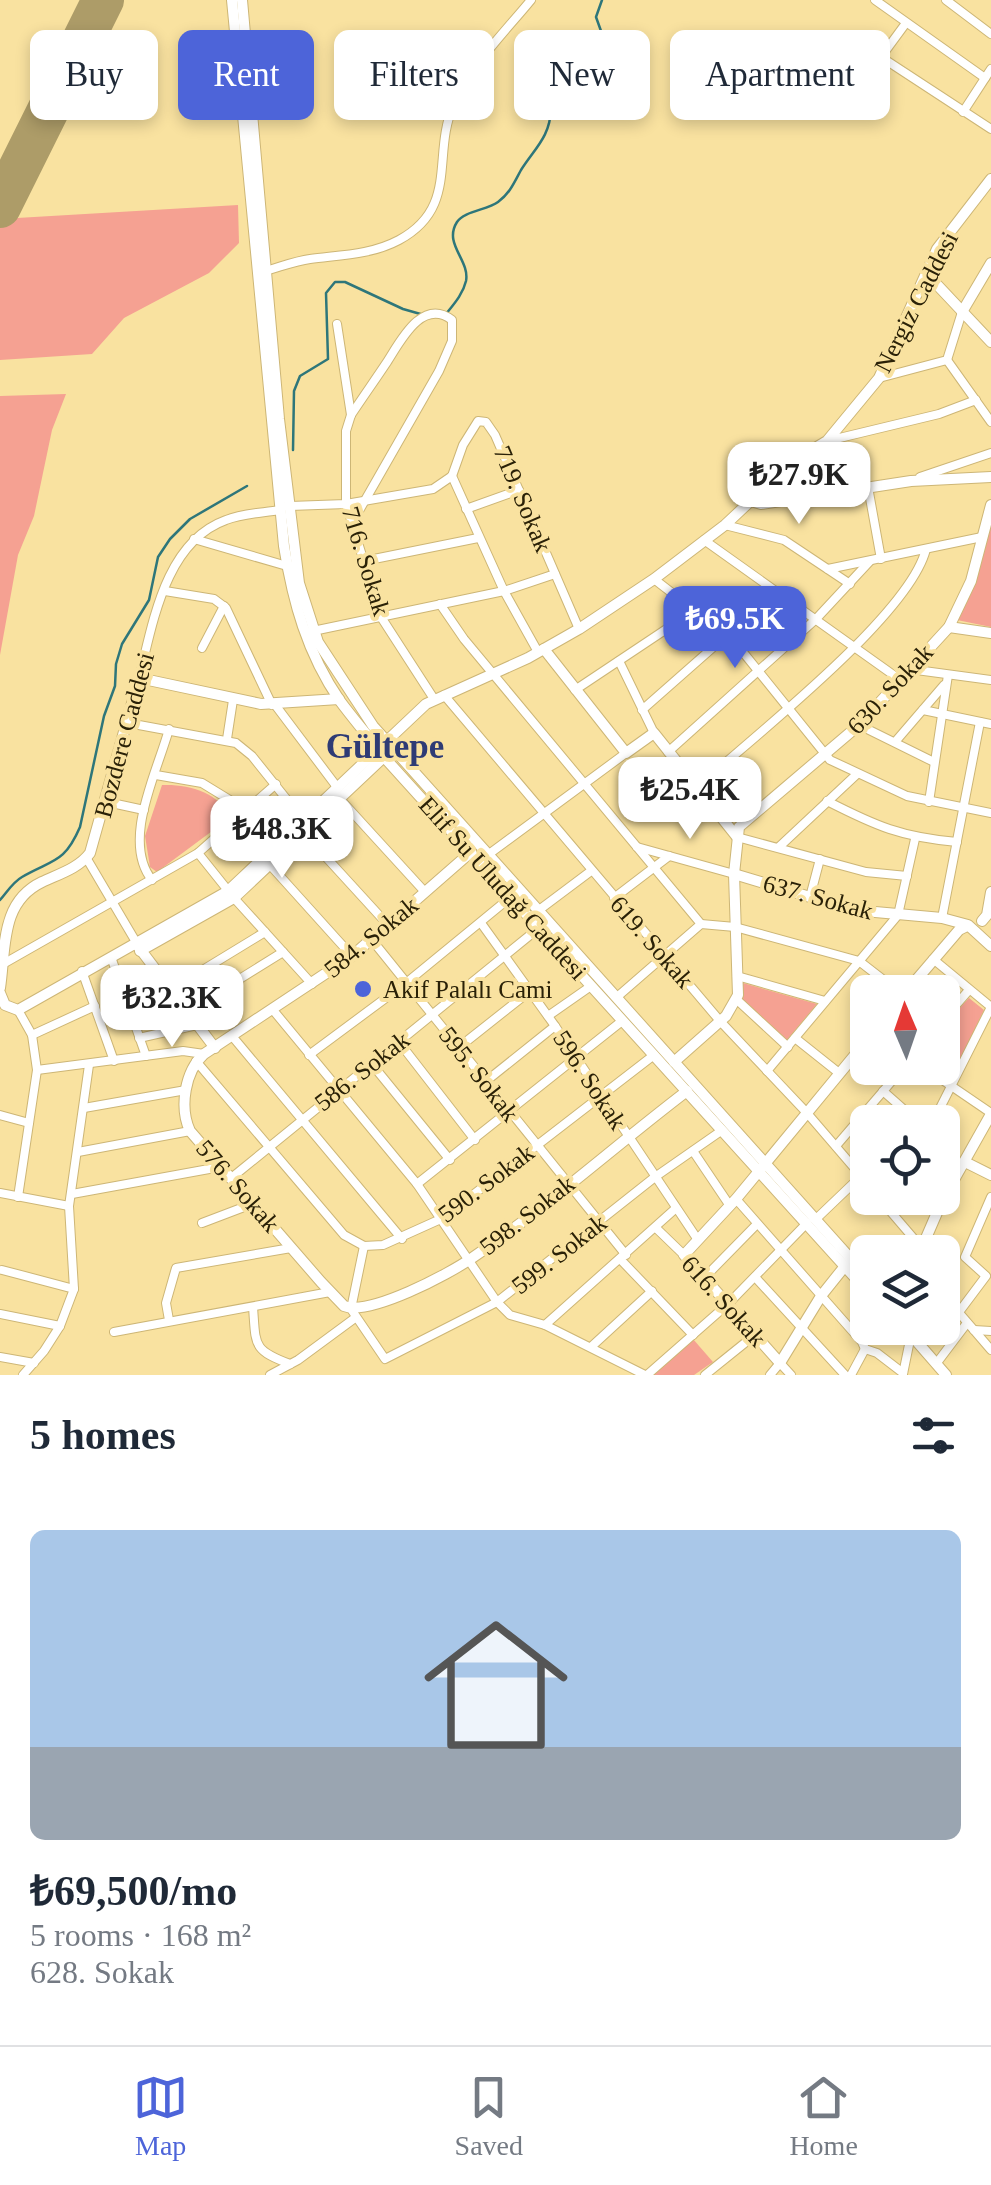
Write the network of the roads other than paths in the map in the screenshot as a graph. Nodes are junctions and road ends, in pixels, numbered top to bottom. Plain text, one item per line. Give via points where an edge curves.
1 (232, 0) edge
2 (242, 0) edge
3 (531, 0) edge
4 (875, 0) edge
5 (946, 0) edge
6 (906, 23) junction
7 (991, 34) edge
8 (991, 69) edge
9 (984, 78) junction
10 (964, 112) junction
11 (991, 129) edge
12 (991, 179) edge
13 (991, 263) edge
14 (261, 272) junction
15 (926, 274) junction
16 (962, 312) junction
17 (336, 324) dead end
18 (991, 342) edge
19 (947, 360) junction
20 (879, 378) junction
21 (976, 400) junction
22 (350, 416) junction
23 (991, 422) edge
24 (827, 441) junction
25 (991, 453) edge
26 (452, 476) junction
27 (991, 477) edge
28 (911, 480) junction
29 (868, 488) junction
30 (519, 490) junction
31 (367, 501) junction
32 (751, 502) junction
33 (346, 504) junction
34 (991, 506) edge
35 (285, 508) junction
36 (466, 509) junction
37 (352, 523) junction
38 (725, 524) junction
39 (982, 537) junction
40 (478, 538) junction
41 (194, 539) junction
42 (704, 540) junction
43 (926, 550) junction
44 (881, 559) junction
45 (364, 561) junction
46 (870, 562) junction
47 (287, 566) junction
48 (828, 568) junction
49 (555, 574) junction
50 (654, 580) junction
51 (850, 584) junction
52 (165, 590) junction
53 (504, 591) junction
54 (777, 591) junction
55 (440, 604) junction
56 (224, 606) junction
57 (695, 610) junction
58 (381, 617) junction
59 (816, 619) junction
60 (948, 627) junction
61 (579, 628) junction
62 (313, 631) junction
63 (991, 633) edge
64 (728, 635) junction
65 (853, 647) junction
66 (202, 648) dead end
67 (541, 651) junction
68 (618, 662) junction
69 (909, 669) junction
70 (760, 670) junction
71 (494, 674) junction
72 (140, 678) junction
73 (948, 678) junction
74 (899, 679) junction
75 (991, 680) edge
76 (575, 690) junction
77 (439, 697) junction
78 (234, 700) junction
79 (339, 700) junction
80 (274, 706) junction
81 (788, 706) junction
82 (642, 710) junction
83 (923, 710) junction
84 (942, 714) junction
85 (980, 722) junction
86 (128, 724) junction
87 (991, 724) edge
88 (859, 725) junction
89 (169, 729) junction
90 (654, 733) junction
91 (227, 740) junction
92 (896, 742) junction
93 (385, 749) junction
94 (668, 752) junction
95 (626, 753) junction
96 (824, 755) junction
97 (934, 762) junction
98 (857, 774) junction
99 (156, 776) junction
100 (276, 784) junction
101 (584, 784) junction
102 (696, 788) junction
103 (339, 794) junction
104 (828, 801) junction
105 (107, 802) junction
106 (929, 802) junction
107 (965, 808) junction
108 (144, 810) junction
109 (246, 810) junction
110 (546, 812) junction
111 (991, 813) edge
112 (302, 827) junction
113 (737, 836) junction
114 (915, 839) junction
115 (957, 842) junction
116 (636, 847) junction
117 (779, 847) junction
118 (471, 852) junction
119 (198, 853) junction
120 (489, 854) junction
121 (669, 856) junction
122 (87, 859) junction
123 (820, 859) junction
124 (270, 866) junction
125 (654, 868) junction
126 (591, 871) junction
127 (734, 874) junction
128 (907, 876) junction
129 (152, 880) junction
130 (426, 892) junction
131 (991, 892) edge
132 (231, 895) junction
133 (512, 896) junction
134 (810, 896) junction
135 (614, 898) junction
136 (113, 903) junction
137 (539, 910) junction
138 (898, 916) junction
139 (942, 918) junction
140 (982, 921) joint
141 (481, 923) junction
142 (701, 924) junction
143 (388, 925) junction
144 (968, 925) junction
145 (540, 927) junction
146 (735, 927) junction
147 (265, 932) junction
148 (372, 940) junction
149 (991, 946) edge
150 (138, 947) junction
151 (283, 952) junction
152 (505, 954) junction
153 (662, 954) junction
154 (110, 956) junction
155 (352, 956) junction
156 (933, 959) junction
157 (859, 961) junction
158 (3, 964) junction
159 (82, 971) junction
160 (879, 975) edge
161 (918, 975) edge
162 (737, 976) junction
163 (162, 980) junction
164 (406, 983) junction
165 (312, 984) junction
166 (592, 986) junction
167 (170, 990) junction
168 (970, 990) junction
169 (0, 991) edge
170 (530, 991) junction
171 (124, 994) junction
172 (617, 996) junction
173 (736, 999) junction
174 (960, 1001) edge
175 (825, 1002) junction
176 (95, 1006) junction
177 (991, 1007) edge
178 (18, 1010) junction
179 (273, 1010) junction
180 (188, 1011) junction
181 (432, 1015) junction
182 (548, 1016) junction
183 (622, 1021) junction
184 (720, 1021) junction
185 (197, 1025) junction
186 (555, 1026) junction
187 (32, 1035) junction
188 (232, 1036) junction
189 (140, 1038) junction
190 (795, 1038) junction
191 (399, 1042) junction
192 (788, 1047) junction
193 (458, 1048) junction
194 (205, 1054) junction
195 (654, 1055) junction
196 (146, 1056) junction
197 (309, 1056) junction
198 (575, 1056) junction
199 (850, 1060) edge
200 (114, 1061) junction
201 (674, 1062) junction
202 (370, 1064) junction
203 (89, 1065) junction
204 (37, 1070) junction
205 (768, 1071) junction
206 (839, 1073) junction
207 (485, 1082) junction
208 (888, 1085) edge
209 (947, 1085) edge
210 (951, 1088) junction
211 (338, 1089) junction
212 (186, 1090) junction
213 (687, 1091) junction
214 (883, 1091) junction
215 (601, 1095) junction
216 (871, 1105) edge
217 (899, 1105) edge
218 (942, 1105) edge
219 (84, 1108) junction
220 (510, 1113) junction
221 (806, 1113) junction
222 (991, 1114) edge
223 (0, 1115) edge
224 (302, 1118) junction
225 (30, 1123) junction
226 (721, 1130) junction
227 (850, 1130) edge
228 (190, 1131) junction
229 (627, 1136) junction
230 (475, 1140) junction
231 (535, 1145) junction
232 (836, 1146) junction
233 (268, 1148) junction
234 (692, 1150) junction
235 (78, 1152) junction
236 (450, 1160) junction
237 (964, 1162) junction
238 (850, 1163) edge
239 (762, 1166) junction
240 (220, 1167) junction
241 (960, 1168) edge
242 (991, 1176) edge
243 (655, 1177) junction
244 (230, 1179) junction
245 (417, 1184) junction
246 (568, 1184) junction
247 (850, 1191) edge
248 (0, 1193) edge
249 (72, 1194) junction
250 (18, 1197) junction
251 (991, 1197) edge
252 (733, 1202) junction
253 (252, 1204) junction
254 (69, 1206) junction
255 (675, 1209) junction
256 (893, 1215) edge
257 (443, 1218) junction
258 (811, 1221) junction
259 (202, 1222) dead end
260 (600, 1222) junction
261 (757, 1224) junction
262 (656, 1228) junction
263 (909, 1235) edge
264 (402, 1239) junction
265 (698, 1240) junction
266 (364, 1246) junction
267 (291, 1248) junction
268 (780, 1250) junction
269 (684, 1255) junction
270 (623, 1258) junction
271 (470, 1259) junction
272 (850, 1260) edge
273 (845, 1266) junction
274 (2, 1270) edge
275 (850, 1272) edge
276 (706, 1276) junction
277 (755, 1277) junction
278 (74, 1289) junction
279 (652, 1291) junction
280 (330, 1292) junction
281 (821, 1296) junction
282 (497, 1302) junction
283 (729, 1303) junction
284 (252, 1306) junction
285 (960, 1311) edge
286 (960, 1313) edge
287 (0, 1314) edge
288 (353, 1314) junction
289 (169, 1320) junction
290 (545, 1325) junction
291 (60, 1326) junction
292 (970, 1326) junction
293 (801, 1329) junction
294 (991, 1331) edge
295 (114, 1332) dead end
296 (756, 1334) junction
297 (693, 1335) junction
298 (906, 1345) edge
299 (920, 1345) edge
300 (591, 1347) junction
301 (865, 1349) junction
302 (991, 1350) edge
303 (0, 1356) edge
304 (34, 1363) junction
305 (780, 1363) junction
306 (290, 1364) junction
307 (936, 1364) junction
308 (648, 1373) edge
309 (903, 1374) edge
310 (22, 1375) edge
311 (270, 1375) edge
312 (705, 1375) edge
313 (770, 1375) edge
314 (792, 1375) edge
315 (848, 1375) edge
316 (946, 1375) edge

1 - 14 street, Elif Su Uludağ Caddesi
2 - 14 street, Elif Su Uludağ Caddesi
3 - 14 street via 455,101 441,187 423,221 375,250
4 - 6 street
5 - 7 street
6 - 9 street
6 - 10 street via 881,57
8 - 9 street
9 - 10 street
10 - 11 street
12 - 15 street, Nergiz Caddesi via 948,232
13 - 16 street
14 - 35 street, Elif Su Uludağ Caddesi
15 - 16 street
15 - 20 street, Nergiz Caddesi
16 - 18 street
16 - 19 street
17 - 22 street
19 - 20 street
19 - 21 street
20 - 24 street, Nergiz Caddesi
21 - 23 street
21 - 24 street
22 - 31 street, 716. Sokak via 406,330 426,316 452,320 452,341 439,372
22 - 33 street, 716. Sokak
24 - 32 street, Nergiz Caddesi via 792,462
25 - 28 street
26 - 30 street, 719. Sokak via 478,421 486,422
26 - 31 street via 433,489
26 - 36 street
27 - 28 street
28 - 29 street
29 - 32 street
29 - 44 street
30 - 36 street
30 - 49 street, 719. Sokak
31 - 33 street
31 - 37 street
32 - 38 street, Nergiz Caddesi
33 - 35 street
33 - 37 street, 716. Sokak
34 - 39 street, 630. Sokak
35 - 41 street via 224,520
35 - 47 street, Elif Su Uludağ Caddesi
35 - 62 street, Elif Su Uludağ Caddesi
36 - 40 street
37 - 45 street, 716. Sokak
38 - 42 street, Nergiz Caddesi
38 - 48 street via 784,540
39 - 43 street
39 - 60 street, 630. Sokak via 971,581
40 - 45 street
40 - 53 street
41 - 47 street
41 - 52 street, Bozdere Caddesi
42 - 50 street, Nergiz Caddesi
42 - 54 street
43 - 44 street
43 - 65 street via 907,588
44 - 46 street
45 - 58 street, 716. Sokak
46 - 48 street
46 - 51 street
47 - 79 street, Elif Su Uludağ Caddesi via 304,636
48 - 51 street
49 - 53 street
49 - 61 street, 719. Sokak
50 - 57 street
50 - 61 street, Nergiz Caddesi
51 - 59 street
52 - 56 street
52 - 72 street, Bozdere Caddesi
53 - 55 street
53 - 67 street
54 - 59 street
54 - 64 street
55 - 58 street
55 - 71 street
56 - 66 street
56 - 80 street
57 - 64 street
57 - 68 street
58 - 62 street
58 - 77 street, 716. Sokak
59 - 65 street
59 - 70 street
60 - 63 street
60 - 69 street, 630. Sokak
61 - 67 street, Nergiz Caddesi
62 - 93 street, Elif Su Uludağ Caddesi
64 - 70 street
64 - 82 street
65 - 74 street
65 - 81 street
67 - 71 street, Nergiz Caddesi
67 - 76 street
68 - 76 street
68 - 82 street
69 - 73 street
69 - 74 street, 630. Sokak
70 - 81 street
70 - 94 street
71 - 77 street, Nergiz Caddesi
71 - 101 street
72 - 78 street
72 - 86 street, Bozdere Caddesi
73 - 75 street
73 - 83 street
73 - 84 street
74 - 88 street, 630. Sokak
76 - 95 street
77 - 93 street
77 - 110 street, 619. Sokak
78 - 80 street
78 - 91 street
79 - 80 street
79 - 93 street, Elif Su Uludağ Caddesi
80 - 103 street
81 - 96 street
81 - 102 street
82 - 90 street
83 - 84 street
83 - 92 street
84 - 85 street
84 - 97 street
85 - 87 street
85 - 107 street
86 - 89 street
86 - 105 street, Bozdere Caddesi
88 - 92 street
88 - 96 street, 630. Sokak
89 - 91 street
89 - 99 street
90 - 94 street
90 - 95 street
91 - 100 street via 246,750
92 - 97 street
93 - 103 street
93 - 118 street, Elif Su Uludağ Caddesi
93 - 120 street, Elif Su Uludağ Caddesi
94 - 102 street
95 - 101 street
96 - 98 street
96 - 113 street, 630. Sokak via 742,823
97 - 106 street
98 - 104 street
98 - 106 street
99 - 108 street
99 - 109 street via 202,783
100 - 109 street
100 - 112 street
101 - 110 street
101 - 116 street
102 - 113 street
103 - 112 street
103 - 130 street
104 - 114 street
104 - 117 street
105 - 108 street
105 - 122 street, Bozdere Caddesi
106 - 107 street
107 - 111 street
107 - 115 street
108 - 129 street via 139,855
109 - 119 street
110 - 120 street
110 - 126 street, 619. Sokak
112 - 124 street
112 - 132 street
112 - 143 street
113 - 117 street
113 - 127 street
114 - 115 street
114 - 128 street
115 - 139 street
116 - 121 street, 637. Sokak
116 - 125 street
117 - 123 street
118 - 130 street, 584. Sokak
118 - 133 street, Elif Su Uludağ Caddesi
119 - 129 street
119 - 132 street
120 - 137 street, Elif Su Uludağ Caddesi
121 - 125 street
121 - 127 street, 637. Sokak
122 - 136 street
122 - 158 street via 22,896 5,920
123 - 128 street
123 - 134 street
124 - 132 street
124 - 155 street
125 - 135 street
125 - 142 street
126 - 135 street, 619. Sokak
126 - 137 street
127 - 134 street, 637. Sokak
127 - 146 street
128 - 138 street
129 - 136 street
130 - 143 street, 584. Sokak
131 - 140 street
132 - 147 street
132 - 150 street
133 - 141 street
133 - 145 street, Elif Su Uludağ Caddesi
134 - 138 street, 637. Sokak
135 - 153 street, 619. Sokak
136 - 150 street
136 - 158 street
137 - 172 street, Elif Su Uludağ Caddesi
138 - 139 street, 637. Sokak
138 - 157 street
139 - 144 street, 637. Sokak
140 - 144 street
141 - 152 street, 596. Sokak
141 - 164 street
142 - 146 street
142 - 153 street
143 - 148 street, 584. Sokak
144 - 149 street
144 - 156 street
145 - 152 street, 586. Sokak
145 - 166 street, Elif Su Uludağ Caddesi
146 - 157 street
146 - 162 street
147 - 151 street
147 - 167 street
148 - 155 street, 584. Sokak
148 - 164 street, 595. Sokak
150 - 154 street
150 - 163 street
151 - 165 street
151 - 180 street
152 - 170 street, 596. Sokak
152 - 181 street, 586. Sokak
153 - 172 street
153 - 184 street, 619. Sokak
154 - 159 street
154 - 171 street
155 - 165 street, 584. Sokak
156 - 161 street
156 - 168 street
157 - 160 street
157 - 175 street
158 - 169 street
159 - 176 street
159 - 178 street
162 - 173 street
162 - 175 street
163 - 167 street
163 - 171 street
164 - 181 street, 595. Sokak
164 - 197 street
165 - 179 street, 584. Sokak
166 - 182 street
166 - 183 street, Elif Su Uludağ Caddesi
167 - 180 street
168 - 174 street
168 - 177 street
169 - 178 street via 6,1005
170 - 182 street, 596. Sokak
170 - 193 street
171 - 189 street
172 - 201 street, Elif Su Uludağ Caddesi
173 - 184 street
173 - 192 street
175 - 190 street
176 - 187 street
176 - 200 street
177 - 210 street
178 - 187 street
179 - 188 street, 584. Sokak
179 - 197 street
180 - 185 street
181 - 191 street, 586. Sokak
181 - 193 street, 595. Sokak
182 - 186 street, 596. Sokak
183 - 195 street, Elif Su Uludağ Caddesi
183 - 198 street
184 - 201 street
184 - 205 street, 619. Sokak
185 - 189 street
185 - 194 street
186 - 198 street, 596. Sokak
186 - 207 street
187 - 204 street
188 - 194 street, 584. Sokak
188 - 224 street
189 - 196 street
190 - 192 street
190 - 206 street
191 - 202 street, 586. Sokak
191 - 230 street
192 - 205 street
193 - 207 street, 595. Sokak
194 - 196 street
194 - 212 street, 576. Sokak
194 - 233 street
195 - 213 street, Elif Su Uludağ Caddesi
195 - 215 street, 590. Sokak
196 - 200 street
197 - 211 street
198 - 215 street, 596. Sokak
198 - 220 street
199 - 206 street
200 - 203 street
201 - 239 street, Elif Su Uludağ Caddesi
202 - 211 street, 586. Sokak
202 - 236 street
203 - 204 street
203 - 219 street
204 - 225 street
205 - 221 street, 619. Sokak
206 - 221 street
207 - 220 street, 595. Sokak
208 - 214 street
209 - 210 street
210 - 218 street
210 - 222 street
211 - 224 street, 586. Sokak
211 - 245 street
212 - 219 street
212 - 228 street, 576. Sokak
213 - 226 street, Elif Su Uludağ Caddesi
213 - 229 street, 598. Sokak
214 - 216 street
214 - 217 street
215 - 229 street, 596. Sokak
215 - 231 street, 590. Sokak
219 - 235 street
220 - 230 street
220 - 231 street, 595. Sokak
221 - 232 street, 619. Sokak
221 - 239 street
222 - 237 street
223 - 225 street
224 - 233 street, 586. Sokak
224 - 264 street
225 - 250 street
226 - 234 street, 599. Sokak
226 - 239 street, Elif Su Uludağ Caddesi
227 - 232 street
228 - 235 street
228 - 240 street, 576. Sokak
229 - 243 street, 596. Sokak
229 - 246 street, 598. Sokak
230 - 236 street
231 - 246 street, 595. Sokak
231 - 257 street, 590. Sokak
232 - 238 street, 619. Sokak
233 - 244 street, 586. Sokak
233 - 266 street via 344,1236
234 - 243 street, 599. Sokak
234 - 252 street
235 - 249 street
236 - 245 street
237 - 241 street
237 - 242 street
239 - 252 street
239 - 258 street, Elif Su Uludağ Caddesi
240 - 244 street, 576. Sokak
240 - 249 street
243 - 255 street, 596. Sokak
243 - 260 street, 599. Sokak
244 - 253 street, 576. Sokak
245 - 257 street
246 - 260 street, 595. Sokak
246 - 271 street, 598. Sokak
247 - 258 street
248 - 250 street
249 - 254 street
250 - 254 street
251 - 285 street via 965,1258 986,1276
252 - 261 street
252 - 265 street
253 - 259 street
253 - 267 street, 576. Sokak
254 - 278 street
255 - 262 street
255 - 265 street, 596. Sokak
256 - 263 street
257 - 264 street, 590. Sokak
257 - 271 street
258 - 268 street
258 - 272 street, Elif Su Uludağ Caddesi
258 - 273 street, Elif Su Uludağ Caddesi
260 - 270 street, 595. Sokak
260 - 282 street, 599. Sokak
261 - 268 street
261 - 276 street
262 - 269 street, 616. Sokak
262 - 270 street
264 - 266 street, 590. Sokak
265 - 269 street
266 - 288 street
267 - 280 street, 576. Sokak
267 - 289 street via 176,1268 166,1303
268 - 277 street
268 - 281 street
269 - 276 street, 616. Sokak
270 - 279 street, 595. Sokak
270 - 290 street
271 - 282 street
271 - 288 street, 598. Sokak
273 - 275 street, Elif Su Uludağ Caddesi
273 - 281 street
274 - 278 street
276 - 283 street, 616. Sokak
277 - 283 street
277 - 293 street
278 - 291 street
279 - 297 street, 595. Sokak
279 - 300 street
280 - 284 street
280 - 288 street, 576. Sokak
281 - 293 street
281 - 301 street
282 - 288 street, 599. Sokak via 384,1359
282 - 290 street via 510,1315
283 - 296 street, 616. Sokak
283 - 297 street
284 - 289 street
284 - 306 street via 259,1346
286 - 292 street
287 - 291 street
288 - 306 street
289 - 295 street
290 - 300 street
291 - 304 street
292 - 294 street
292 - 302 street
292 - 307 street
293 - 305 street
293 - 315 street
296 - 305 street, 616. Sokak
296 - 312 street
297 - 308 street
298 - 309 street
299 - 307 street
300 - 308 street
301 - 309 street
301 - 315 street
303 - 304 street
304 - 310 street
305 - 313 street
305 - 314 street, 616. Sokak
306 - 311 street
307 - 316 street

